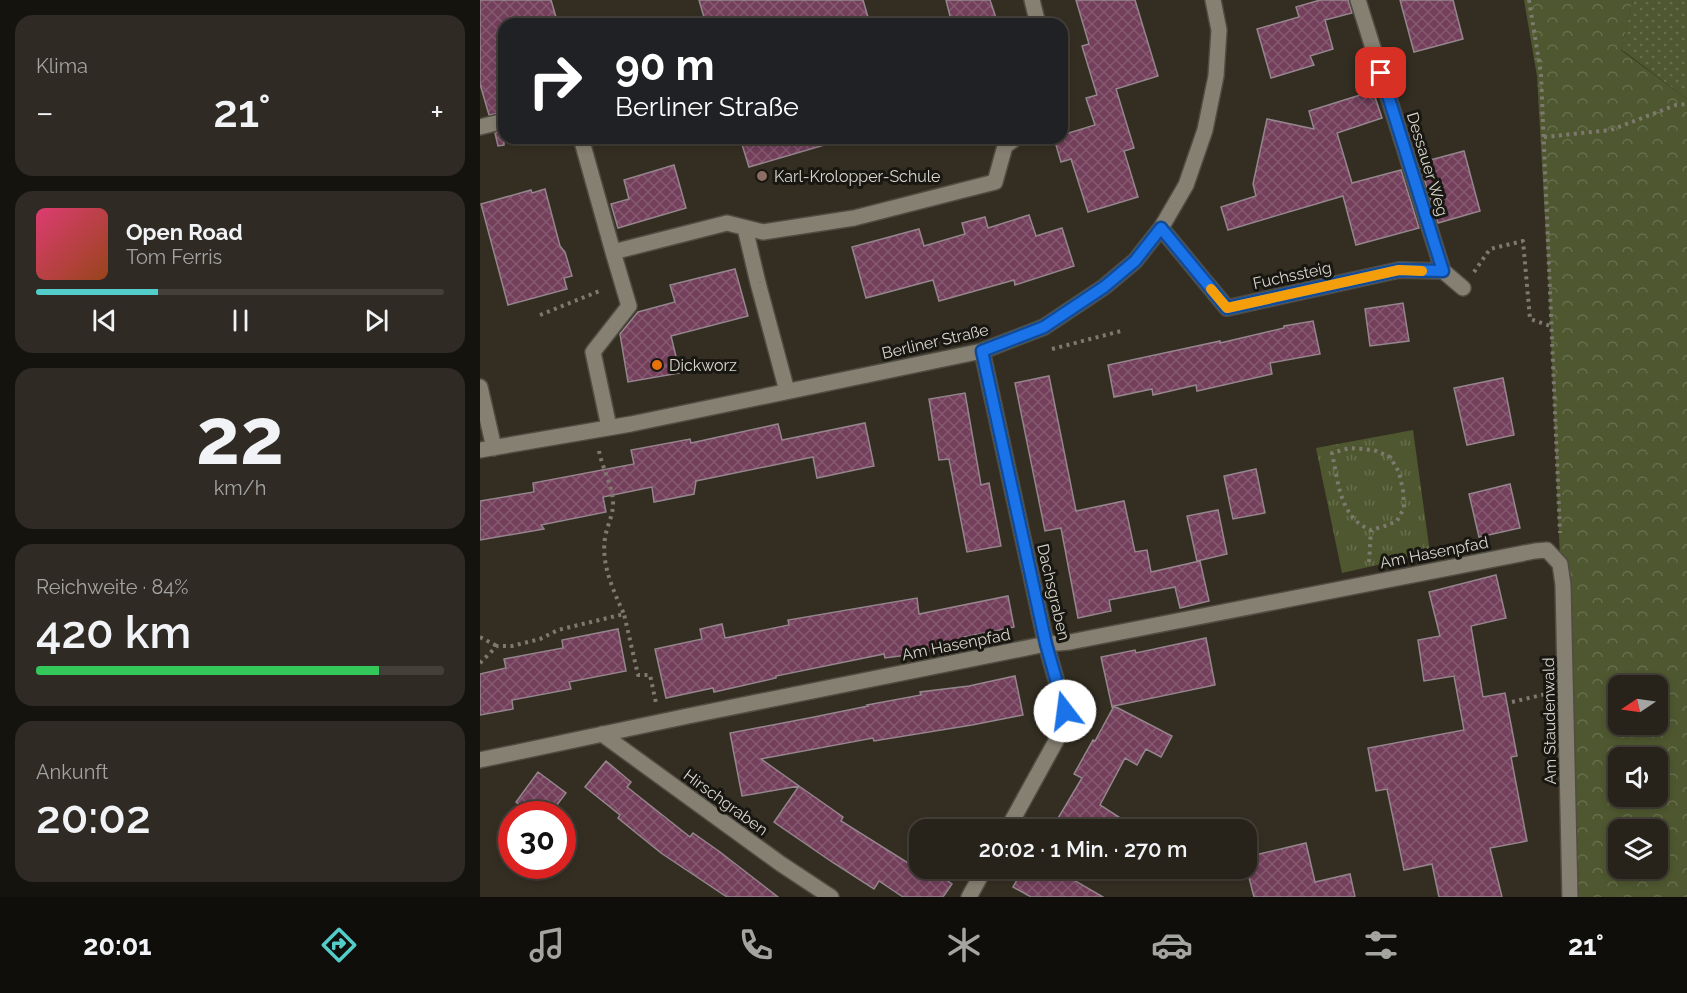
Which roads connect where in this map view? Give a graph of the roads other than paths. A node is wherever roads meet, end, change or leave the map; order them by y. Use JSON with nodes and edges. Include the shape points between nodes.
{"nodes":[{"id":1,"x":1032,"y":0,"type":"edge"},
{"id":2,"x":1213,"y":0,"type":"edge"},
{"id":3,"x":1358,"y":0,"type":"edge"},
{"id":4,"x":1036,"y":18,"type":"edge"},
{"id":5,"x":498,"y":122,"type":"edge"},
{"id":6,"x":480,"y":127,"type":"edge"},
{"id":7,"x":583,"y":144,"type":"edge"},
{"id":8,"x":1008,"y":144,"type":"edge"},
{"id":9,"x":745,"y":228,"type":"junction"},
{"id":10,"x":1161,"y":228,"type":"junction"},
{"id":11,"x":613,"y":252,"type":"junction"},
{"id":12,"x":1443,"y":271,"type":"junction"},
{"id":13,"x":1463,"y":288,"type":"road end"},
{"id":14,"x":982,"y":351,"type":"junction"},
{"id":15,"x":480,"y":387,"type":"edge"},
{"id":16,"x":787,"y":391,"type":"junction"},
{"id":17,"x":602,"y":429,"type":"junction"},
{"id":18,"x":487,"y":449,"type":"edge"},
{"id":19,"x":1547,"y":550,"type":"joint"},
{"id":20,"x":1046,"y":644,"type":"junction"},
{"id":21,"x":602,"y":734,"type":"junction"},
{"id":22,"x":480,"y":760,"type":"edge"},
{"id":23,"x":1012,"y":819,"type":"edge"},
{"id":24,"x":979,"y":879,"type":"edge"},
{"id":25,"x":831,"y":897,"type":"edge"},
{"id":26,"x":969,"y":897,"type":"edge"},
{"id":27,"x":1570,"y":897,"type":"edge"}],
"edges":[{"from":1,"to":4,"type":"street"},
{"from":2,"to":10,"type":"street","name":"Berliner Straße","via":[[1219,30],[1216,76],[1204,130],[1186,185]]},
{"from":3,"to":12,"type":"street","name":"Dessauer Weg"},
{"from":5,"to":6,"type":"street"},
{"from":7,"to":11,"type":"street"},
{"from":8,"to":9,"type":"street","via":[[995,182],[854,218],[763,232]]},
{"from":9,"to":11,"type":"street","via":[[727,223]]},
{"from":9,"to":16,"type":"street"},
{"from":10,"to":12,"type":"street","name":"Fuchssteig","via":[[1227,308],[1399,270]]},
{"from":10,"to":14,"type":"street","name":"Berliner Straße","via":[[1135,261],[1104,287],[1044,327]]},
{"from":11,"to":17,"type":"street","via":[[629,306],[593,352]]},
{"from":12,"to":13,"type":"street"},
{"from":14,"to":16,"type":"street","name":"Berliner Straße"},
{"from":14,"to":20,"type":"street","name":"Dachsgraben"},
{"from":15,"to":18,"type":"street"},
{"from":16,"to":17,"type":"street","name":"Berliner Straße"},
{"from":17,"to":18,"type":"street","name":"Berliner Straße"},
{"from":19,"to":20,"type":"street","name":"Am Hasenpfad"},
{"from":19,"to":27,"type":"street","name":"Am Staudenwald","via":[[1560,564],[1563,574]]},
{"from":20,"to":21,"type":"street","name":"Am Hasenpfad"},
{"from":20,"to":23,"type":"street","name":"Dachsgraben","via":[[1065,711],[1061,729]]},
{"from":21,"to":22,"type":"street","name":"Am Hasenpfad"},
{"from":21,"to":25,"type":"street","name":"Hirschgraben"},
{"from":24,"to":26,"type":"street"}]}
